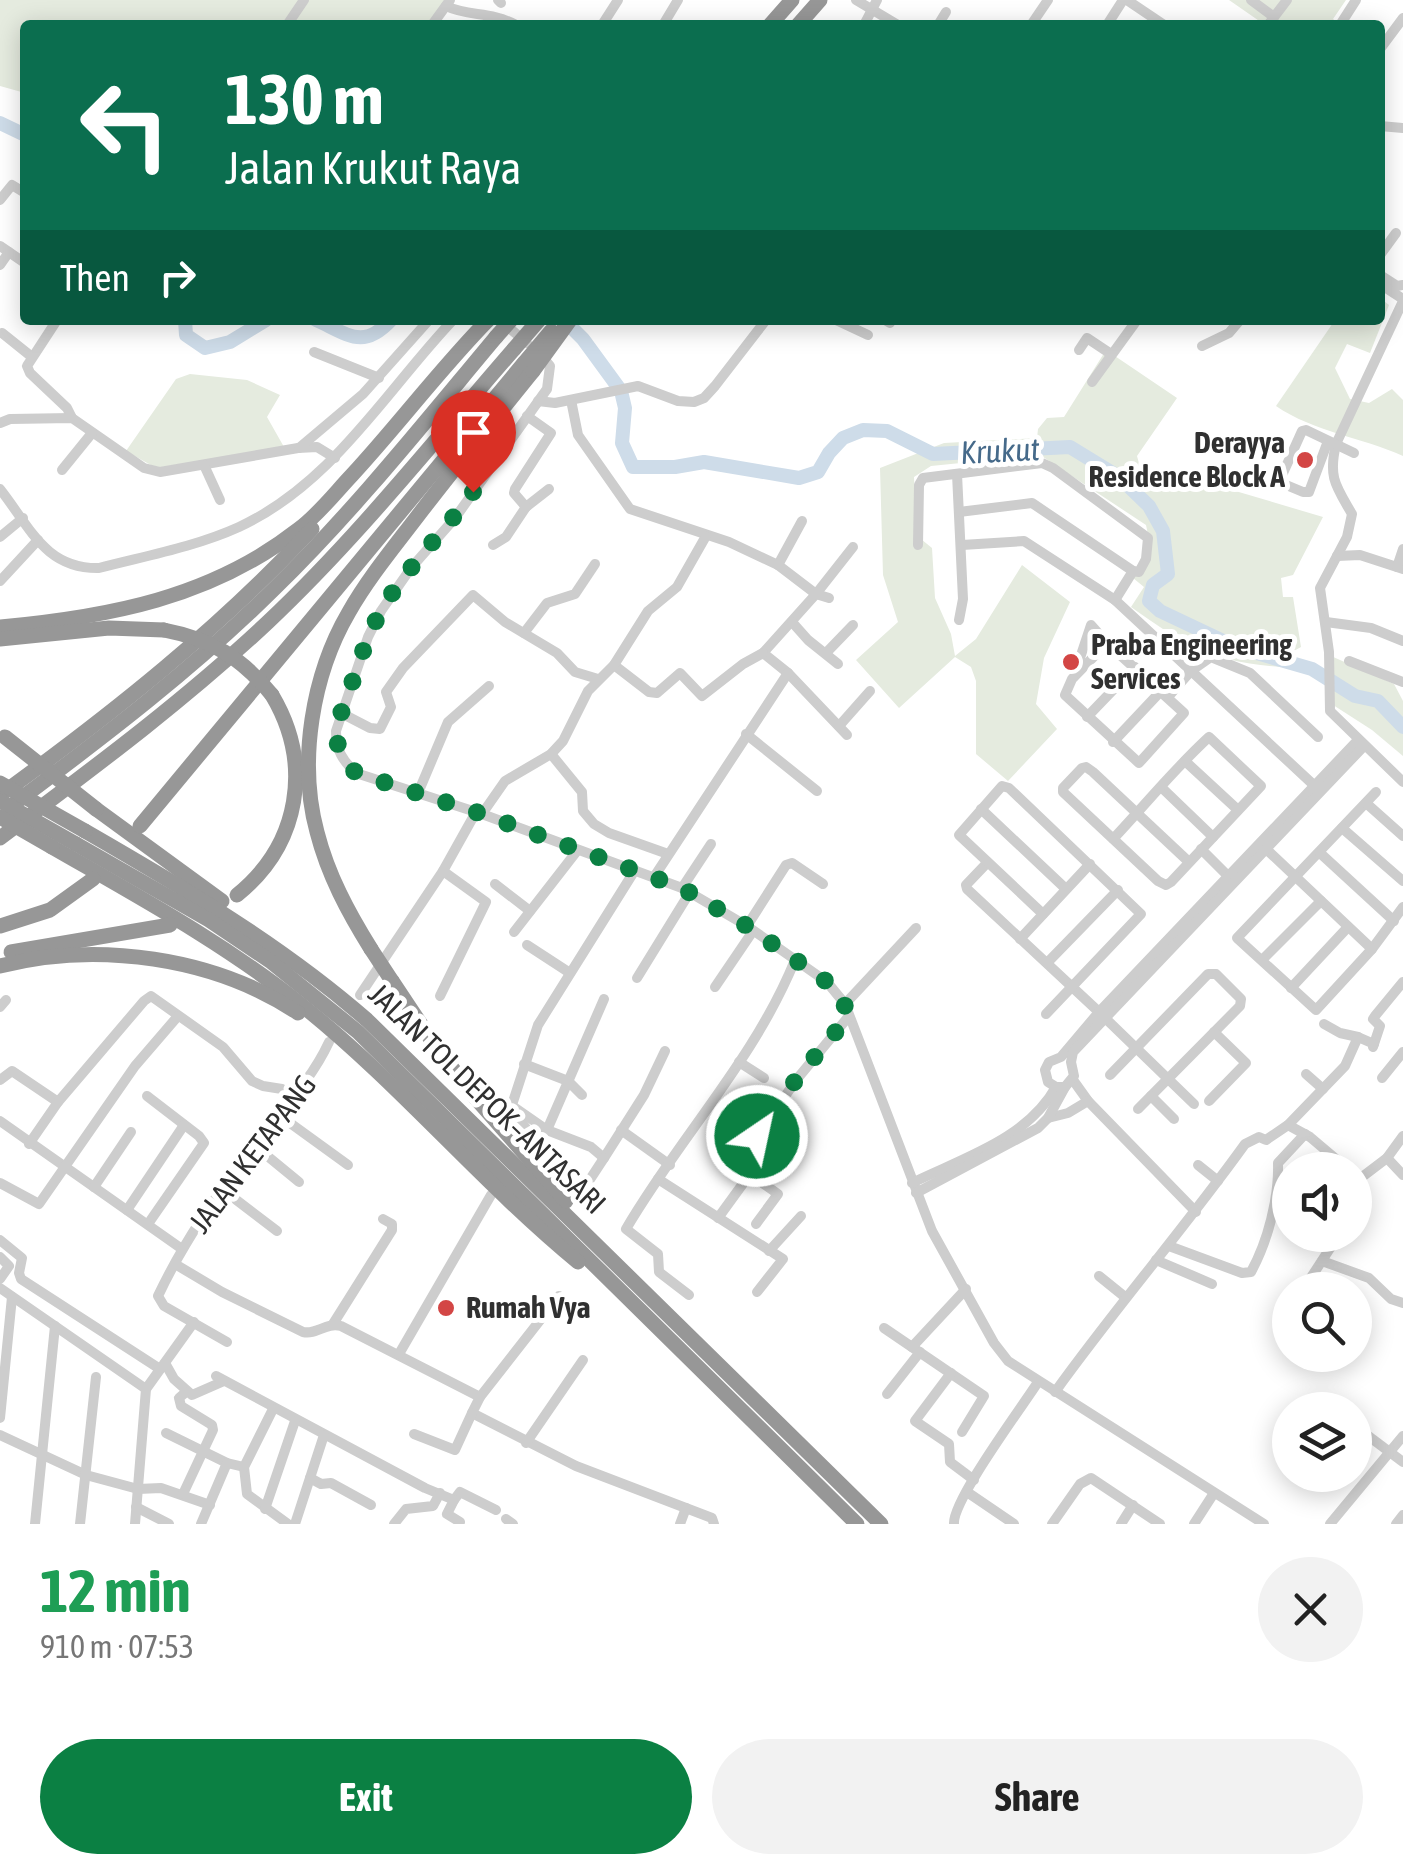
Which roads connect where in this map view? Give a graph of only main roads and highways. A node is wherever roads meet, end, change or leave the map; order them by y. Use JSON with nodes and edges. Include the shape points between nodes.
{"nodes":[{"id":1,"x":792,"y":0,"type":"edge"},
{"id":2,"x":820,"y":0,"type":"edge"},
{"id":3,"x":774,"y":20,"type":"edge"},
{"id":4,"x":803,"y":20,"type":"edge"},
{"id":5,"x":507,"y":325,"type":"edge"},
{"id":6,"x":537,"y":325,"type":"edge"},
{"id":7,"x":556,"y":325,"type":"edge"},
{"id":8,"x":564,"y":325,"type":"edge"},
{"id":9,"x":482,"y":326,"type":"edge"},
{"id":10,"x":524,"y":361,"type":"junction"},
{"id":11,"x":380,"y":445,"type":"junction"},
{"id":12,"x":0,"y":627,"type":"edge"},
{"id":13,"x":0,"y":639,"type":"edge"},
{"id":14,"x":3,"y":735,"type":"edge"},
{"id":15,"x":0,"y":783,"type":"edge"},
{"id":16,"x":0,"y":798,"type":"edge"},
{"id":17,"x":0,"y":816,"type":"edge"},
{"id":18,"x":140,"y":826,"type":"dead end"},
{"id":19,"x":0,"y":838,"type":"edge"},
{"id":20,"x":81,"y":838,"type":"junction"},
{"id":21,"x":93,"y":879,"type":"dead end"},
{"id":22,"x":237,"y":894,"type":"dead end"},
{"id":23,"x":170,"y":925,"type":"dead end"},
{"id":24,"x":0,"y":926,"type":"edge"},
{"id":25,"x":276,"y":946,"type":"junction"},
{"id":26,"x":0,"y":955,"type":"edge"},
{"id":27,"x":0,"y":966,"type":"edge"},
{"id":28,"x":355,"y":1052,"type":"junction"},
{"id":29,"x":648,"y":1294,"type":"junction"},
{"id":30,"x":642,"y":1315,"type":"junction"},
{"id":31,"x":857,"y":1524,"type":"edge"},
{"id":32,"x":881,"y":1524,"type":"edge"}],
"edges":[{"from":1,"to":3,"type":"highway"},
{"from":2,"to":4,"type":"highway"},
{"from":5,"to":17,"type":"highway","bridge":true,"via":[[274,589],[143,706]]},
{"from":6,"to":10,"type":"highway","bridge":true},
{"from":7,"to":10,"type":"highway","bridge":true},
{"from":8,"to":10,"type":"highway","bridge":true},
{"from":9,"to":11,"type":"highway"},
{"from":10,"to":18,"type":"highway"},
{"from":10,"to":19,"type":"highway","via":[[270,620],[137,736]]},
{"from":10,"to":29,"type":"highway","bridge":true,"via":[[336,636],[314,709],[310,789],[334,881],[436,1047]]},
{"from":11,"to":12,"type":"highway","via":[[301,528],[220,578],[125,611]]},
{"from":11,"to":16,"type":"highway","via":[[345,493],[230,612]]},
{"from":13,"to":22,"type":"highway","bridge":true,"via":[[109,628],[164,630],[214,644],[255,674],[283,714],[294,747],[295,798],[275,853]]},
{"from":14,"to":25,"type":"highway","bridge":true},
{"from":15,"to":20,"type":"highway","name":"JALAN TOL DEPOK–ANTASARI","bridge":true},
{"from":16,"to":20,"type":"highway","name":"JALAN TOL DEPOK–ANTASARI","bridge":true},
{"from":17,"to":28,"type":"highway","bridge":true,"via":[[234,955]]},
{"from":20,"to":25,"type":"highway","name":"JALAN TOL DEPOK–ANTASARI","via":[[192,892]]},
{"from":20,"to":30,"type":"highway","name":"JALAN TOL DEPOK–ANTASARI","via":[[320,1000]]},
{"from":21,"to":24,"type":"highway","via":[[50,910]]},
{"from":23,"to":26,"type":"highway"},
{"from":25,"to":29,"type":"highway","name":"JALAN TOL DEPOK–ANTASARI","via":[[395,1045]]},
{"from":27,"to":28,"type":"highway","via":[[110,954],[204,970],[292,1009]]},
{"from":28,"to":30,"type":"highway","via":[[529,1221]]},
{"from":29,"to":32,"type":"highway","name":"JALAN TOL DEPOK–ANTASARI"},
{"from":30,"to":31,"type":"highway","name":"JALAN TOL DEPOK–ANTASARI"}]}
